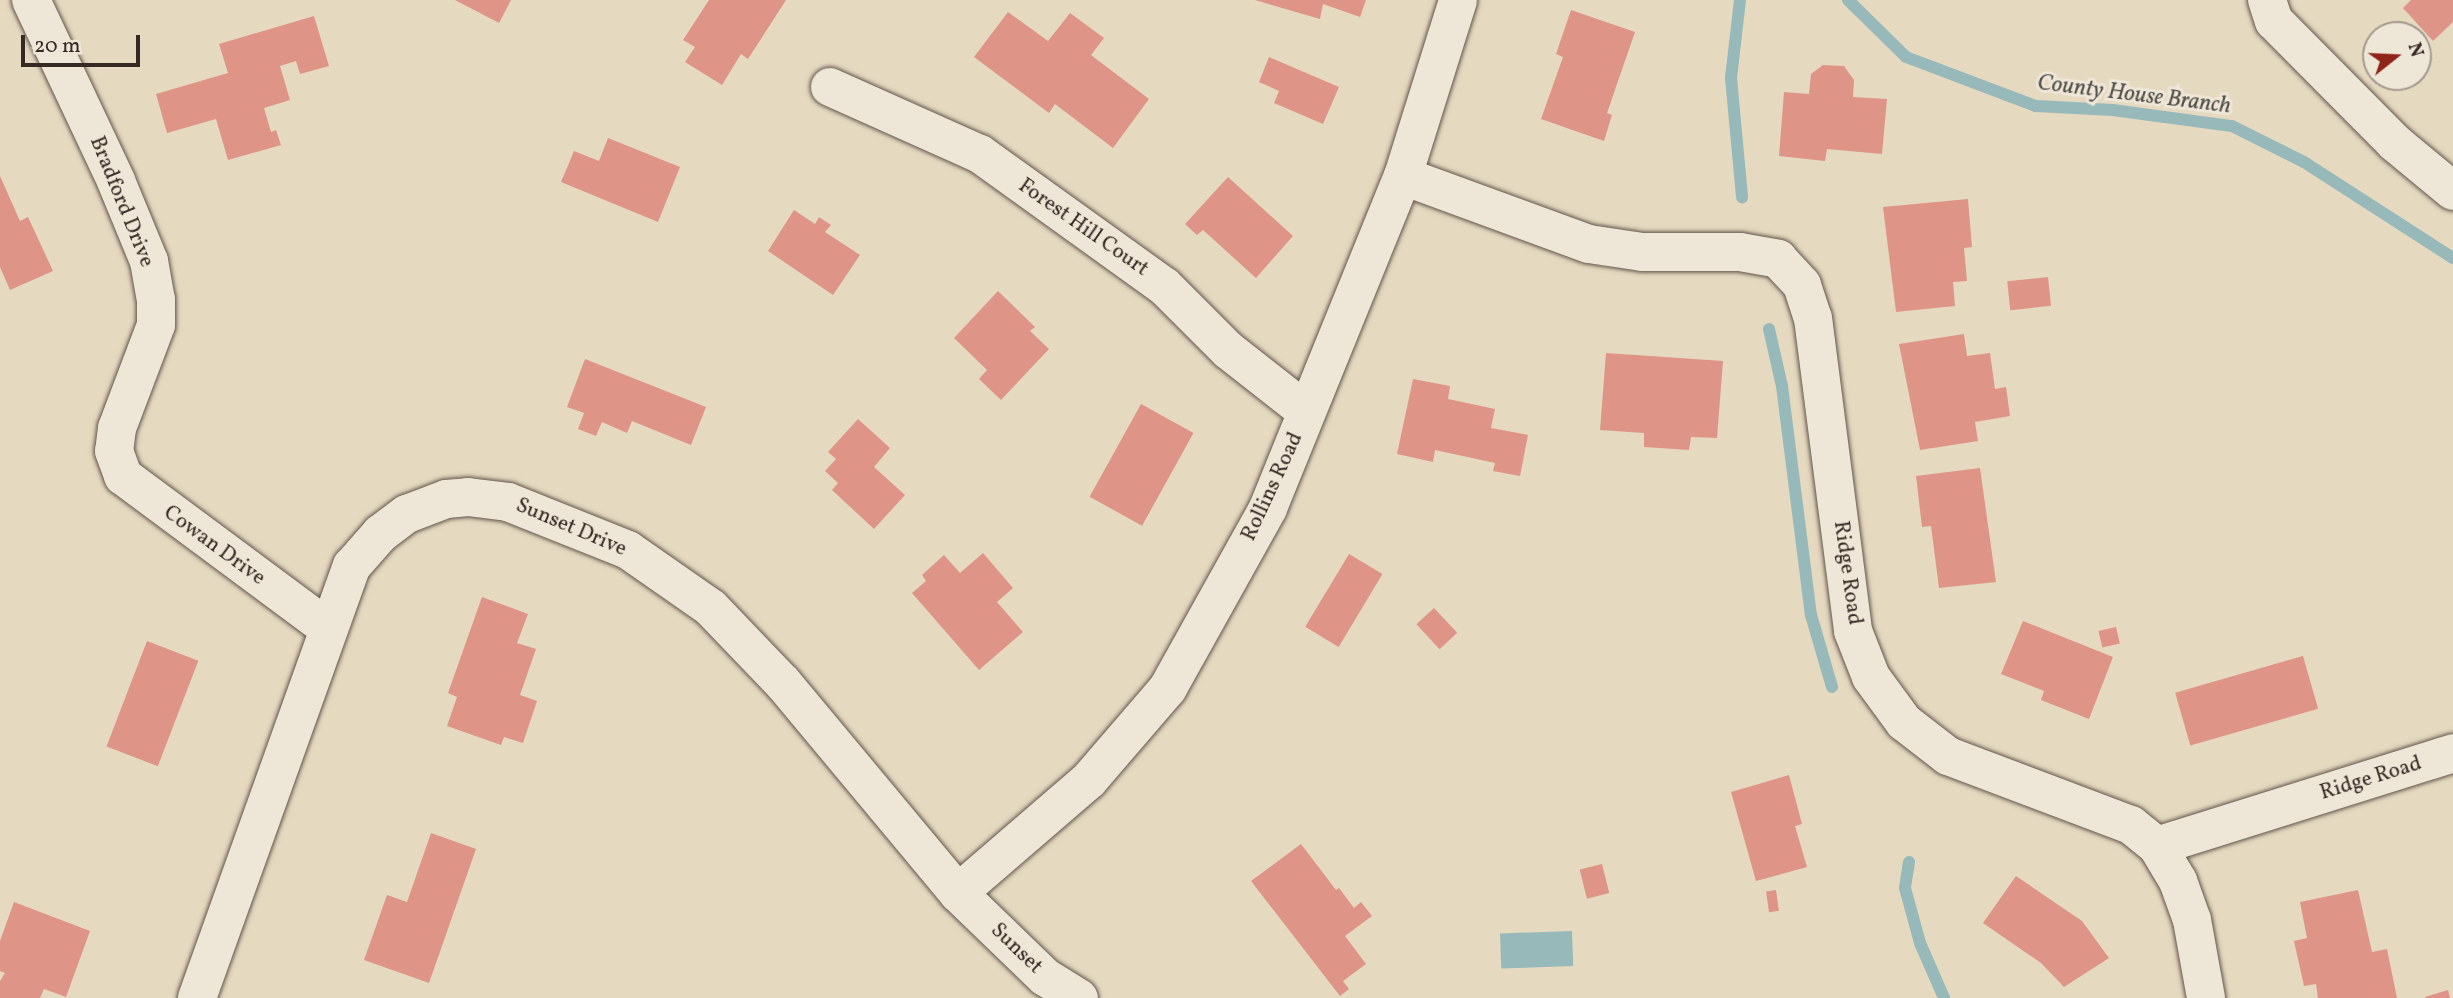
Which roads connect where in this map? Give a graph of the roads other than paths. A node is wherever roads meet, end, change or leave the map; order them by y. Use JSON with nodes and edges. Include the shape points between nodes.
{"nodes":[{"id":1,"x":31,"y":0,"type":"edge"},
{"id":2,"x":1458,"y":0,"type":"edge"},
{"id":3,"x":2267,"y":0,"type":"edge"},
{"id":4,"x":830,"y":87,"type":"dead end"},
{"id":5,"x":1403,"y":176,"type":"junction"},
{"id":6,"x":2453,"y":191,"type":"edge"},
{"id":7,"x":1307,"y":412,"type":"junction"},
{"id":8,"x":114,"y":451,"type":"joint"},
{"id":9,"x":328,"y":628,"type":"junction"},
{"id":10,"x":2453,"y":753,"type":"edge"},
{"id":11,"x":2157,"y":846,"type":"junction"},
{"id":12,"x":958,"y":893,"type":"junction"},
{"id":13,"x":197,"y":998,"type":"edge"},
{"id":14,"x":1079,"y":998,"type":"edge"},
{"id":15,"x":2206,"y":998,"type":"edge"}],
"edges":[{"from":1,"to":8,"type":"street","name":"Bradford Drive","via":[[116,181],[149,261],[156,299],[156,325],[124,404]]},
{"from":2,"to":5,"type":"street","name":"Rollins Road"},
{"from":3,"to":6,"type":"street","via":[[2274,21],[2395,143]]},
{"from":4,"to":7,"type":"street","name":"Forest Hill Court","via":[[980,154],[1164,286],[1228,350]]},
{"from":5,"to":7,"type":"street","name":"Rollins Road"},
{"from":5,"to":11,"type":"street","name":"Ridge Road","via":[[1589,244],[1642,252],[1740,252],[1779,259],[1802,285],[1814,318],[1853,631],[1871,677],[1904,722],[1948,756],[2131,825]]},
{"from":7,"to":12,"type":"street","name":"Rollins Road","via":[[1268,508],[1168,688],[1089,780]]},
{"from":8,"to":9,"type":"street","name":"Cowan Drive","via":[[123,476],[148,498]]},
{"from":9,"to":12,"type":"street","name":"Sunset Drive","via":[[352,566],[380,534],[407,514],[446,499],[508,502],[628,550],[711,608],[783,682]]},
{"from":9,"to":13,"type":"street","name":"Sunset Drive"},
{"from":10,"to":11,"type":"street","name":"Ridge Road"},
{"from":11,"to":15,"type":"street","via":[[2178,881],[2192,920]]},
{"from":12,"to":14,"type":"street","name":"Sunset","via":[[1045,977]]}]}
